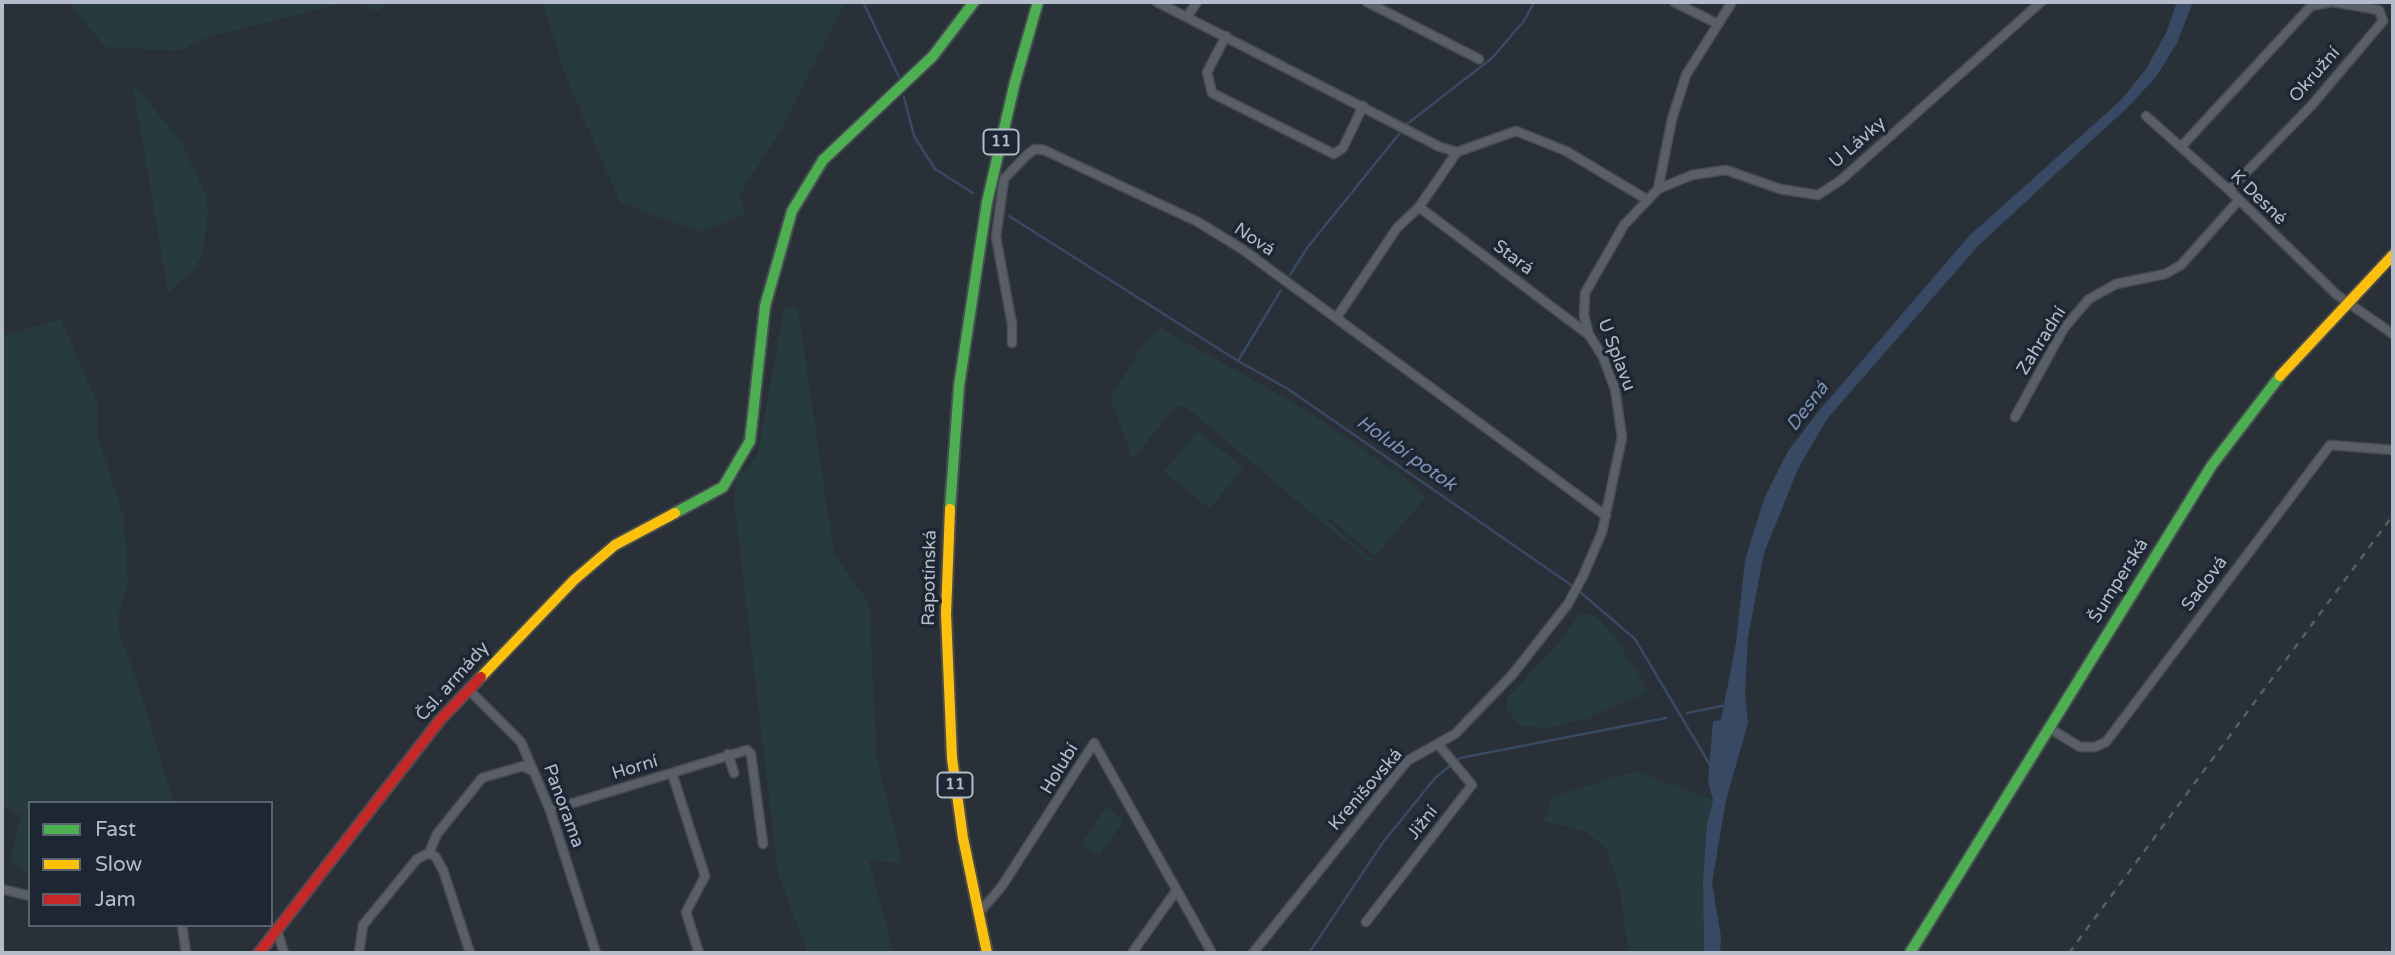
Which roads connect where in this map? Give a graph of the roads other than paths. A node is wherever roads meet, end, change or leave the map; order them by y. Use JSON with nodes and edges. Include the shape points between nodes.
{"nodes":[{"id":1,"x":974,"y":2,"type":"edge"},
{"id":2,"x":1038,"y":2,"type":"edge"},
{"id":3,"x":1157,"y":2,"type":"edge"},
{"id":4,"x":1197,"y":2,"type":"edge"},
{"id":5,"x":1367,"y":2,"type":"edge"},
{"id":6,"x":1674,"y":2,"type":"edge"},
{"id":7,"x":1732,"y":2,"type":"edge"},
{"id":8,"x":2041,"y":2,"type":"edge"},
{"id":9,"x":2332,"y":2,"type":"edge"},
{"id":10,"x":1187,"y":17,"type":"junction"},
{"id":11,"x":1718,"y":24,"type":"junction"},
{"id":12,"x":1226,"y":36,"type":"junction"},
{"id":13,"x":1479,"y":59,"type":"dead end"},
{"id":14,"x":1363,"y":106,"type":"junction"},
{"id":15,"x":2146,"y":116,"type":"dead end"},
{"id":16,"x":2181,"y":147,"type":"junction"},
{"id":17,"x":1457,"y":152,"type":"junction"},
{"id":18,"x":1658,"y":189,"type":"junction"},
{"id":19,"x":2229,"y":190,"type":"junction"},
{"id":20,"x":1646,"y":199,"type":"junction"},
{"id":21,"x":2238,"y":201,"type":"junction"},
{"id":22,"x":1419,"y":207,"type":"junction"},
{"id":23,"x":2393,"y":255,"type":"edge"},
{"id":24,"x":2347,"y":303,"type":"junction"},
{"id":25,"x":1336,"y":317,"type":"junction"},
{"id":26,"x":2393,"y":334,"type":"edge"},
{"id":27,"x":1589,"y":335,"type":"junction"},
{"id":28,"x":1012,"y":343,"type":"dead end"},
{"id":29,"x":2015,"y":417,"type":"dead end"},
{"id":30,"x":2393,"y":450,"type":"edge"},
{"id":31,"x":1606,"y":516,"type":"junction"},
{"id":32,"x":1571,"y":599,"type":"joint"},
{"id":33,"x":468,"y":690,"type":"junction"},
{"id":34,"x":2049,"y":728,"type":"junction"},
{"id":35,"x":1438,"y":744,"type":"junction"},
{"id":36,"x":728,"y":754,"type":"junction"},
{"id":37,"x":534,"y":772,"type":"junction"},
{"id":38,"x":672,"y":773,"type":"junction"},
{"id":39,"x":734,"y":773,"type":"dead end"},
{"id":40,"x":550,"y":810,"type":"junction"},
{"id":41,"x":763,"y":844,"type":"dead end"},
{"id":42,"x":429,"y":853,"type":"junction"},
{"id":43,"x":2,"y":889,"type":"edge"},
{"id":44,"x":1176,"y":891,"type":"junction"},
{"id":45,"x":28,"y":896,"type":"edge"},
{"id":46,"x":978,"y":914,"type":"junction"},
{"id":47,"x":1366,"y":922,"type":"dead end"},
{"id":48,"x":182,"y":927,"type":"edge"},
{"id":49,"x":276,"y":930,"type":"junction"},
{"id":50,"x":186,"y":953,"type":"edge"},
{"id":51,"x":259,"y":953,"type":"edge"},
{"id":52,"x":284,"y":953,"type":"edge"},
{"id":53,"x":359,"y":953,"type":"edge"},
{"id":54,"x":470,"y":953,"type":"edge"},
{"id":55,"x":596,"y":953,"type":"edge"},
{"id":56,"x":699,"y":953,"type":"edge"},
{"id":57,"x":987,"y":953,"type":"edge"},
{"id":58,"x":1132,"y":953,"type":"edge"},
{"id":59,"x":1212,"y":953,"type":"edge"},
{"id":60,"x":1253,"y":953,"type":"edge"},
{"id":61,"x":1910,"y":953,"type":"edge"}],
"edges":[{"from":1,"to":33,"type":"street","name":"Čsl. armády","via":[[933,56],[823,160],[792,211],[765,306],[750,441],[723,487],[615,545],[574,580]]},
{"from":2,"to":46,"type":"street","name":"Rapotínská","number":"11","via":[[987,202],[959,386],[946,614],[952,758]]},
{"from":3,"to":10,"type":"street"},
{"from":4,"to":10,"type":"street"},
{"from":5,"to":13,"type":"street"},
{"from":6,"to":11,"type":"street"},
{"from":7,"to":11,"type":"street"},
{"from":8,"to":18,"type":"street","name":"U Lávky","via":[[1841,180],[1818,195],[1780,189],[1726,170],[1692,175]]},
{"from":9,"to":16,"type":"street","name":"Okružní","via":[[2311,6]]},
{"from":9,"to":19,"type":"street","name":"Okružní","via":[[2379,10],[2383,20],[2312,105]]},
{"from":10,"to":12,"type":"street"},
{"from":11,"to":18,"type":"street","via":[[1686,75]]},
{"from":12,"to":14,"type":"street"},
{"from":12,"to":14,"type":"street","via":[[1207,72],[1212,93],[1334,155],[1343,148]]},
{"from":14,"to":17,"type":"street"},
{"from":15,"to":16,"type":"street","name":"K Desné"},
{"from":16,"to":19,"type":"street","name":"K Desné"},
{"from":17,"to":20,"type":"street","via":[[1516,131],[1566,151]]},
{"from":17,"to":22,"type":"street"},
{"from":18,"to":20,"type":"street","name":"U Splavu"},
{"from":19,"to":21,"type":"street","name":"K Desné"},
{"from":20,"to":27,"type":"street","name":"U Splavu","via":[[1624,225],[1585,293]]},
{"from":21,"to":24,"type":"street","name":"K Desné"},
{"from":21,"to":29,"type":"street","name":"Zahradní","via":[[2181,265],[2165,274],[2116,284],[2089,299],[2064,328]]},
{"from":22,"to":25,"type":"street","via":[[1397,228]]},
{"from":22,"to":27,"type":"street","name":"Stará"},
{"from":23,"to":24,"type":"street","name":"Šumperská"},
{"from":24,"to":26,"type":"street"},
{"from":24,"to":34,"type":"street","name":"Šumperská","via":[[2273,384],[2230,440]]},
{"from":25,"to":28,"type":"street","name":"Nová","via":[[1198,222],[1051,152],[1035,149],[1004,179],[995,230]]},
{"from":25,"to":31,"type":"street","name":"Nová"},
{"from":27,"to":31,"type":"street","name":"U Splavu","via":[[1615,389],[1622,437]]},
{"from":30,"to":34,"type":"street","name":"Sadová","via":[[2330,445],[2106,742],[2080,747]]},
{"from":31,"to":32,"type":"street","name":"U Splavu"},
{"from":32,"to":35,"type":"street","name":"Krenišovská","via":[[1512,675],[1455,734]]},
{"from":33,"to":37,"type":"street","name":"Panorama","via":[[521,742]]},
{"from":33,"to":49,"type":"street","name":"Čsl. armády"},
{"from":34,"to":61,"type":"street","name":"Šumperská"},
{"from":35,"to":47,"type":"street","name":"Jižní","via":[[1472,786]]},
{"from":35,"to":60,"type":"street","name":"Krenišovská","via":[[1407,761]]},
{"from":36,"to":38,"type":"street","name":"Horní"},
{"from":36,"to":39,"type":"street"},
{"from":36,"to":41,"type":"street","via":[[747,750],[751,754]]},
{"from":37,"to":40,"type":"street","name":"Panorama"},
{"from":37,"to":42,"type":"street","via":[[523,766],[482,778],[437,834]]},
{"from":38,"to":40,"type":"street","name":"Horní"},
{"from":38,"to":56,"type":"street","via":[[705,876],[686,912]]},
{"from":40,"to":55,"type":"street","name":"Panorama"},
{"from":42,"to":53,"type":"street","via":[[417,859],[363,925]]},
{"from":42,"to":54,"type":"street","via":[[443,870]]},
{"from":43,"to":45,"type":"street"},
{"from":44,"to":46,"type":"street","name":"Holubí","via":[[1094,743],[1002,886]]},
{"from":44,"to":58,"type":"street"},
{"from":44,"to":59,"type":"street"},
{"from":46,"to":57,"type":"street","name":"Rapotínská","number":"11"},
{"from":48,"to":50,"type":"street"},
{"from":49,"to":51,"type":"street","name":"Čsl. armády"},
{"from":49,"to":52,"type":"street"}]}
